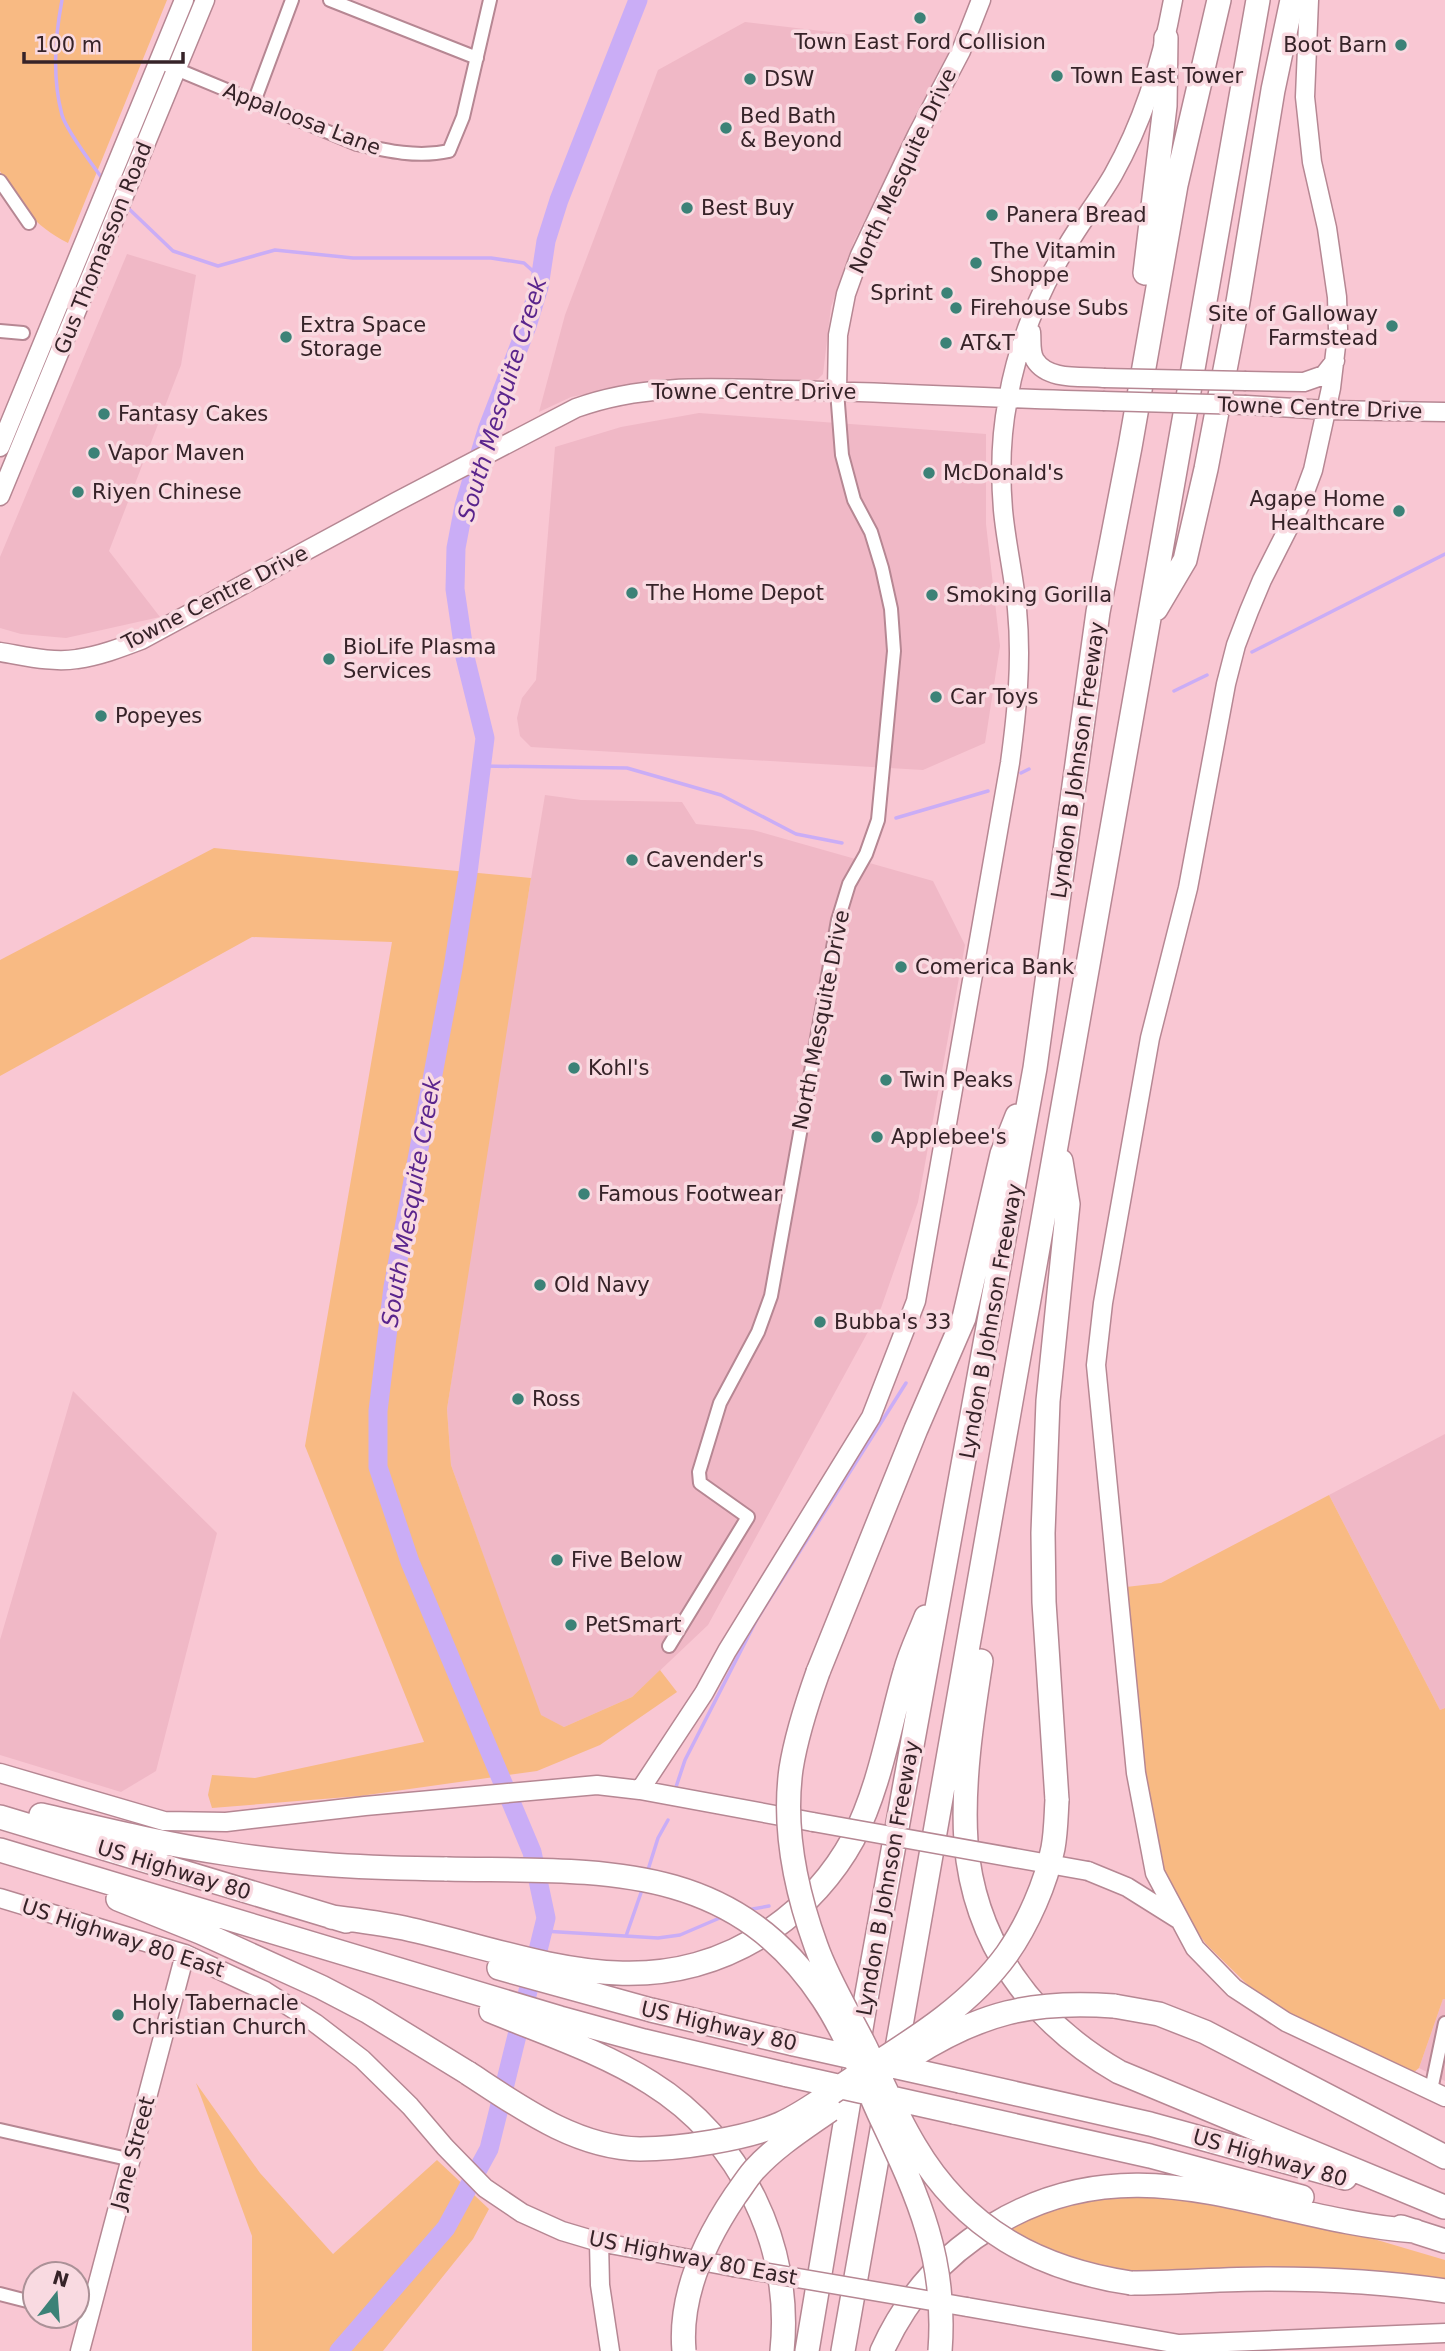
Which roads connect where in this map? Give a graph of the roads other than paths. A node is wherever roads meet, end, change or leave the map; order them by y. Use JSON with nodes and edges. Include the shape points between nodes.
{"nodes":[{"id":1,"x":184,"y":0,"type":"edge"},
{"id":2,"x":205,"y":0,"type":"edge"},
{"id":3,"x":292,"y":0,"type":"edge"},
{"id":4,"x":330,"y":0,"type":"edge"},
{"id":5,"x":490,"y":0,"type":"edge"},
{"id":6,"x":981,"y":0,"type":"edge"},
{"id":7,"x":1173,"y":0,"type":"edge"},
{"id":8,"x":1219,"y":0,"type":"edge"},
{"id":9,"x":1258,"y":0,"type":"edge"},
{"id":10,"x":1292,"y":0,"type":"edge"},
{"id":11,"x":1309,"y":0,"type":"edge"},
{"id":12,"x":1166,"y":38,"type":"junction"},
{"id":13,"x":477,"y":58,"type":"junction"},
{"id":14,"x":167,"y":66,"type":"junction"},
{"id":15,"x":254,"y":102,"type":"junction"},
{"id":16,"x":0,"y":181,"type":"edge"},
{"id":17,"x":29,"y":223,"type":"dead end"},
{"id":18,"x":1031,"y":322,"type":"junction"},
{"id":19,"x":0,"y":331,"type":"edge"},
{"id":20,"x":23,"y":333,"type":"dead end"},
{"id":21,"x":1335,"y":361,"type":"junction"},
{"id":22,"x":837,"y":391,"type":"junction"},
{"id":23,"x":1008,"y":399,"type":"junction"},
{"id":24,"x":1327,"y":411,"type":"junction"},
{"id":25,"x":1445,"y":412,"type":"edge"},
{"id":26,"x":14,"y":413,"type":"junction"},
{"id":27,"x":32,"y":421,"type":"junction"},
{"id":28,"x":0,"y":447,"type":"edge"},
{"id":29,"x":0,"y":496,"type":"edge"},
{"id":30,"x":1098,"y":612,"type":"junction"},
{"id":31,"x":1148,"y":624,"type":"junction"},
{"id":32,"x":0,"y":652,"type":"edge"},
{"id":33,"x":1035,"y":1068,"type":"junction"},
{"id":34,"x":1057,"y":1141,"type":"junction"},
{"id":35,"x":1002,"y":1456,"type":"junction"},
{"id":36,"x":947,"y":1562,"type":"junction"},
{"id":37,"x":669,"y":1646,"type":"dead end"},
{"id":38,"x":0,"y":1773,"type":"edge"},
{"id":39,"x":640,"y":1790,"type":"junction"},
{"id":40,"x":0,"y":1804,"type":"edge"},
{"id":41,"x":0,"y":1817,"type":"edge"},
{"id":42,"x":0,"y":1850,"type":"edge"},
{"id":43,"x":62,"y":1869,"type":"junction"},
{"id":44,"x":0,"y":1898,"type":"edge"},
{"id":45,"x":1178,"y":1919,"type":"junction"},
{"id":46,"x":185,"y":1954,"type":"junction"},
{"id":47,"x":566,"y":1977,"type":"junction"},
{"id":48,"x":1445,"y":2022,"type":"edge"},
{"id":49,"x":560,"y":2029,"type":"junction"},
{"id":50,"x":1438,"y":2094,"type":"edge"},
{"id":51,"x":0,"y":2130,"type":"edge"},
{"id":52,"x":1445,"y":2157,"type":"edge"},
{"id":53,"x":132,"y":2160,"type":"junction"},
{"id":54,"x":1445,"y":2208,"type":"edge"},
{"id":55,"x":1415,"y":2231,"type":"junction"},
{"id":56,"x":1445,"y":2241,"type":"edge"},
{"id":57,"x":599,"y":2242,"type":"junction"},
{"id":58,"x":1378,"y":2285,"type":"junction"},
{"id":59,"x":91,"y":2289,"type":"edge"},
{"id":60,"x":1445,"y":2291,"type":"edge"},
{"id":61,"x":0,"y":2294,"type":"edge"},
{"id":62,"x":21,"y":2299,"type":"edge"},
{"id":63,"x":1445,"y":2299,"type":"edge"},
{"id":64,"x":82,"y":2330,"type":"edge"},
{"id":65,"x":1445,"y":2333,"type":"edge"},
{"id":66,"x":1179,"y":2344,"type":"junction"},
{"id":67,"x":80,"y":2351,"type":"edge"},
{"id":68,"x":610,"y":2351,"type":"edge"},
{"id":69,"x":684,"y":2351,"type":"edge"},
{"id":70,"x":782,"y":2351,"type":"edge"},
{"id":71,"x":807,"y":2351,"type":"edge"},
{"id":72,"x":843,"y":2351,"type":"edge"},
{"id":73,"x":882,"y":2351,"type":"edge"},
{"id":74,"x":940,"y":2351,"type":"edge"},
{"id":75,"x":1147,"y":2351,"type":"edge"}],
"edges":[{"from":1,"to":14,"type":"main road","name":"Gus Thomasson Road"},
{"from":2,"to":14,"type":"main road","name":"Gus Thomasson Road"},
{"from":3,"to":15,"type":"street"},
{"from":4,"to":13,"type":"street"},
{"from":5,"to":13,"type":"street"},
{"from":6,"to":22,"type":"main road","name":"North Mesquite Drive","via":[[846,294],[838,335]]},
{"from":7,"to":12,"type":"main road"},
{"from":8,"to":30,"type":"highway","name":"Lyndon B Johnson Freeway","via":[[1176,186]]},
{"from":9,"to":31,"type":"highway","name":"Lyndon B Johnson Freeway"},
{"from":10,"to":31,"type":"highway","via":[[1227,361],[1185,560]]},
{"from":11,"to":21,"type":"main road","via":[[1305,97],[1312,162],[1334,265]]},
{"from":12,"to":18,"type":"main road","via":[[1138,124],[1113,175],[1052,272]]},
{"from":12,"to":30,"type":"highway","via":[[1166,106],[1155,199]]},
{"from":13,"to":15,"type":"street","name":"Appaloosa Lane","via":[[463,117],[449,150],[433,154],[389,152],[356,144]]},
{"from":14,"to":15,"type":"street","name":"Appaloosa Lane"},
{"from":14,"to":26,"type":"main road","name":"Gus Thomasson Road","via":[[124,143]]},
{"from":14,"to":27,"type":"main road","name":"Gus Thomasson Road","via":[[137,164]]},
{"from":16,"to":17,"type":"street"},
{"from":18,"to":21,"type":"main road","bridge":true,"via":[[1035,361],[1057,375],[1304,382],[1324,375]]},
{"from":18,"to":23,"type":"main road"},
{"from":19,"to":20,"type":"street"},
{"from":21,"to":24,"type":"main road"},
{"from":22,"to":23,"type":"main road","name":"Towne Centre Drive"},
{"from":22,"to":32,"type":"main road","name":"Towne Centre Drive","via":[[673,389],[594,402],[396,502],[141,640],[75,660]]},
{"from":22,"to":37,"type":"street","name":"North Mesquite Drive","via":[[842,455],[854,500],[875,544],[891,609],[894,651],[878,820],[838,920],[771,1296],[758,1332],[720,1403],[699,1472],[700,1483],[748,1517]]},
{"from":23,"to":24,"type":"main road","name":"Towne Centre Drive","bridge":true},
{"from":23,"to":39,"type":"main road","via":[[1003,508],[1017,609],[1018,707],[916,1301],[871,1417]]},
{"from":24,"to":25,"type":"main road","name":"Towne Centre Drive"},
{"from":24,"to":45,"type":"main road","via":[[1313,470],[1249,611],[1226,684],[1188,888],[1150,1038],[1096,1365],[1136,1773],[1155,1873]]},
{"from":26,"to":27,"type":"main road"},
{"from":26,"to":28,"type":"main road","name":"Gus Thomasson Road"},
{"from":27,"to":29,"type":"main road","name":"Gus Thomasson Road"},
{"from":30,"to":33,"type":"highway","name":"Lyndon B Johnson Freeway"},
{"from":31,"to":34,"type":"highway","name":"Lyndon B Johnson Freeway"},
{"from":33,"to":36,"type":"highway","name":"Lyndon B Johnson Freeway"},
{"from":33,"to":58,"type":"highway","bridge":true,"via":[[1002,1154],[964,1318],[810,1694],[791,1770],[789,1836],[799,1886],[817,1948],[914,2144],[942,2185],[970,2214],[1012,2245],[1051,2264],[1131,2283],[1265,2279]]},
{"from":34,"to":35,"type":"highway","name":"Lyndon B Johnson Freeway"},
{"from":34,"to":43,"type":"highway","bridge":true,"via":[[1068,1203],[1048,1401],[1043,1533],[1057,1800],[1053,1848],[1033,1910],[1008,1953],[981,1986],[941,2020],[780,2124],[738,2137],[677,2146],[640,2149],[608,2145],[539,2118],[321,1987],[128,1904]]},
{"from":35,"to":54,"type":"highway","via":[[989,1606],[976,1689],[966,1841],[983,1917],[1012,1975],[1053,2026],[1119,2072]]},
{"from":35,"to":72,"type":"highway","name":"Lyndon B Johnson Freeway"},
{"from":36,"to":47,"type":"highway","via":[[906,1669],[867,1808],[853,1840],[815,1891],[762,1936],[703,1963],[640,1974]]},
{"from":36,"to":71,"type":"highway","name":"Lyndon B Johnson Freeway"},
{"from":38,"to":39,"type":"main road","via":[[164,1822],[183,1823],[569,1786]]},
{"from":39,"to":45,"type":"main road","bridge":true,"via":[[1088,1871],[1127,1887]]},
{"from":40,"to":74,"type":"highway","bridge":true,"via":[[103,1830],[226,1853],[330,1865],[634,1876],[713,1901],[779,1946],[823,1999],[910,2177],[932,2241],[940,2283]]},
{"from":41,"to":47,"type":"highway","name":"US Highway 80","via":[[331,1917],[403,1928],[498,1961]]},
{"from":42,"to":43,"type":"highway","name":"US Highway 80"},
{"from":43,"to":49,"type":"highway","name":"US Highway 80","via":[[409,1973]]},
{"from":44,"to":46,"type":"main road","name":"US Highway 80 East"},
{"from":45,"to":50,"type":"main road","via":[[1212,1969],[1256,2004]]},
{"from":46,"to":53,"type":"main road","name":"Jane Street"},
{"from":46,"to":57,"type":"main road","name":"US Highway 80 East","via":[[265,1991],[339,2040],[386,2081],[485,2188],[522,2213]]},
{"from":47,"to":54,"type":"highway","name":"US Highway 80","bridge":true,"via":[[664,2014],[1150,2124]]},
{"from":48,"to":50,"type":"street"},
{"from":49,"to":55,"type":"highway","name":"US Highway 80","bridge":true,"via":[[644,2041],[1229,2176]]},
{"from":49,"to":70,"type":"highway","via":[[675,2099],[732,2159],[757,2203],[776,2257],[782,2295]]},
{"from":51,"to":53,"type":"street"},
{"from":52,"to":69,"type":"highway","bridge":true,"via":[[1205,2032],[1159,2014],[1114,2006],[1052,2004],[1007,2012],[926,2048],[780,2145],[752,2171],[700,2257],[686,2300]]},
{"from":53,"to":59,"type":"main road","name":"Jane Street"},
{"from":55,"to":56,"type":"highway","name":"US Highway 80"},
{"from":55,"to":73,"type":"highway","via":[[1376,2228],[1176,2186],[1128,2184],[1077,2191],[1021,2210],[967,2242],[914,2295]]},
{"from":57,"to":66,"type":"main road","name":"US Highway 80 East","bridge":true},
{"from":57,"to":68,"type":"main road"},
{"from":58,"to":60,"type":"highway"},
{"from":58,"to":63,"type":"highway"},
{"from":61,"to":62,"type":"street"},
{"from":64,"to":67,"type":"main road","name":"Jane Street"},
{"from":65,"to":66,"type":"main road","name":"US Highway 80 East"},
{"from":66,"to":75,"type":"main road"}]}
